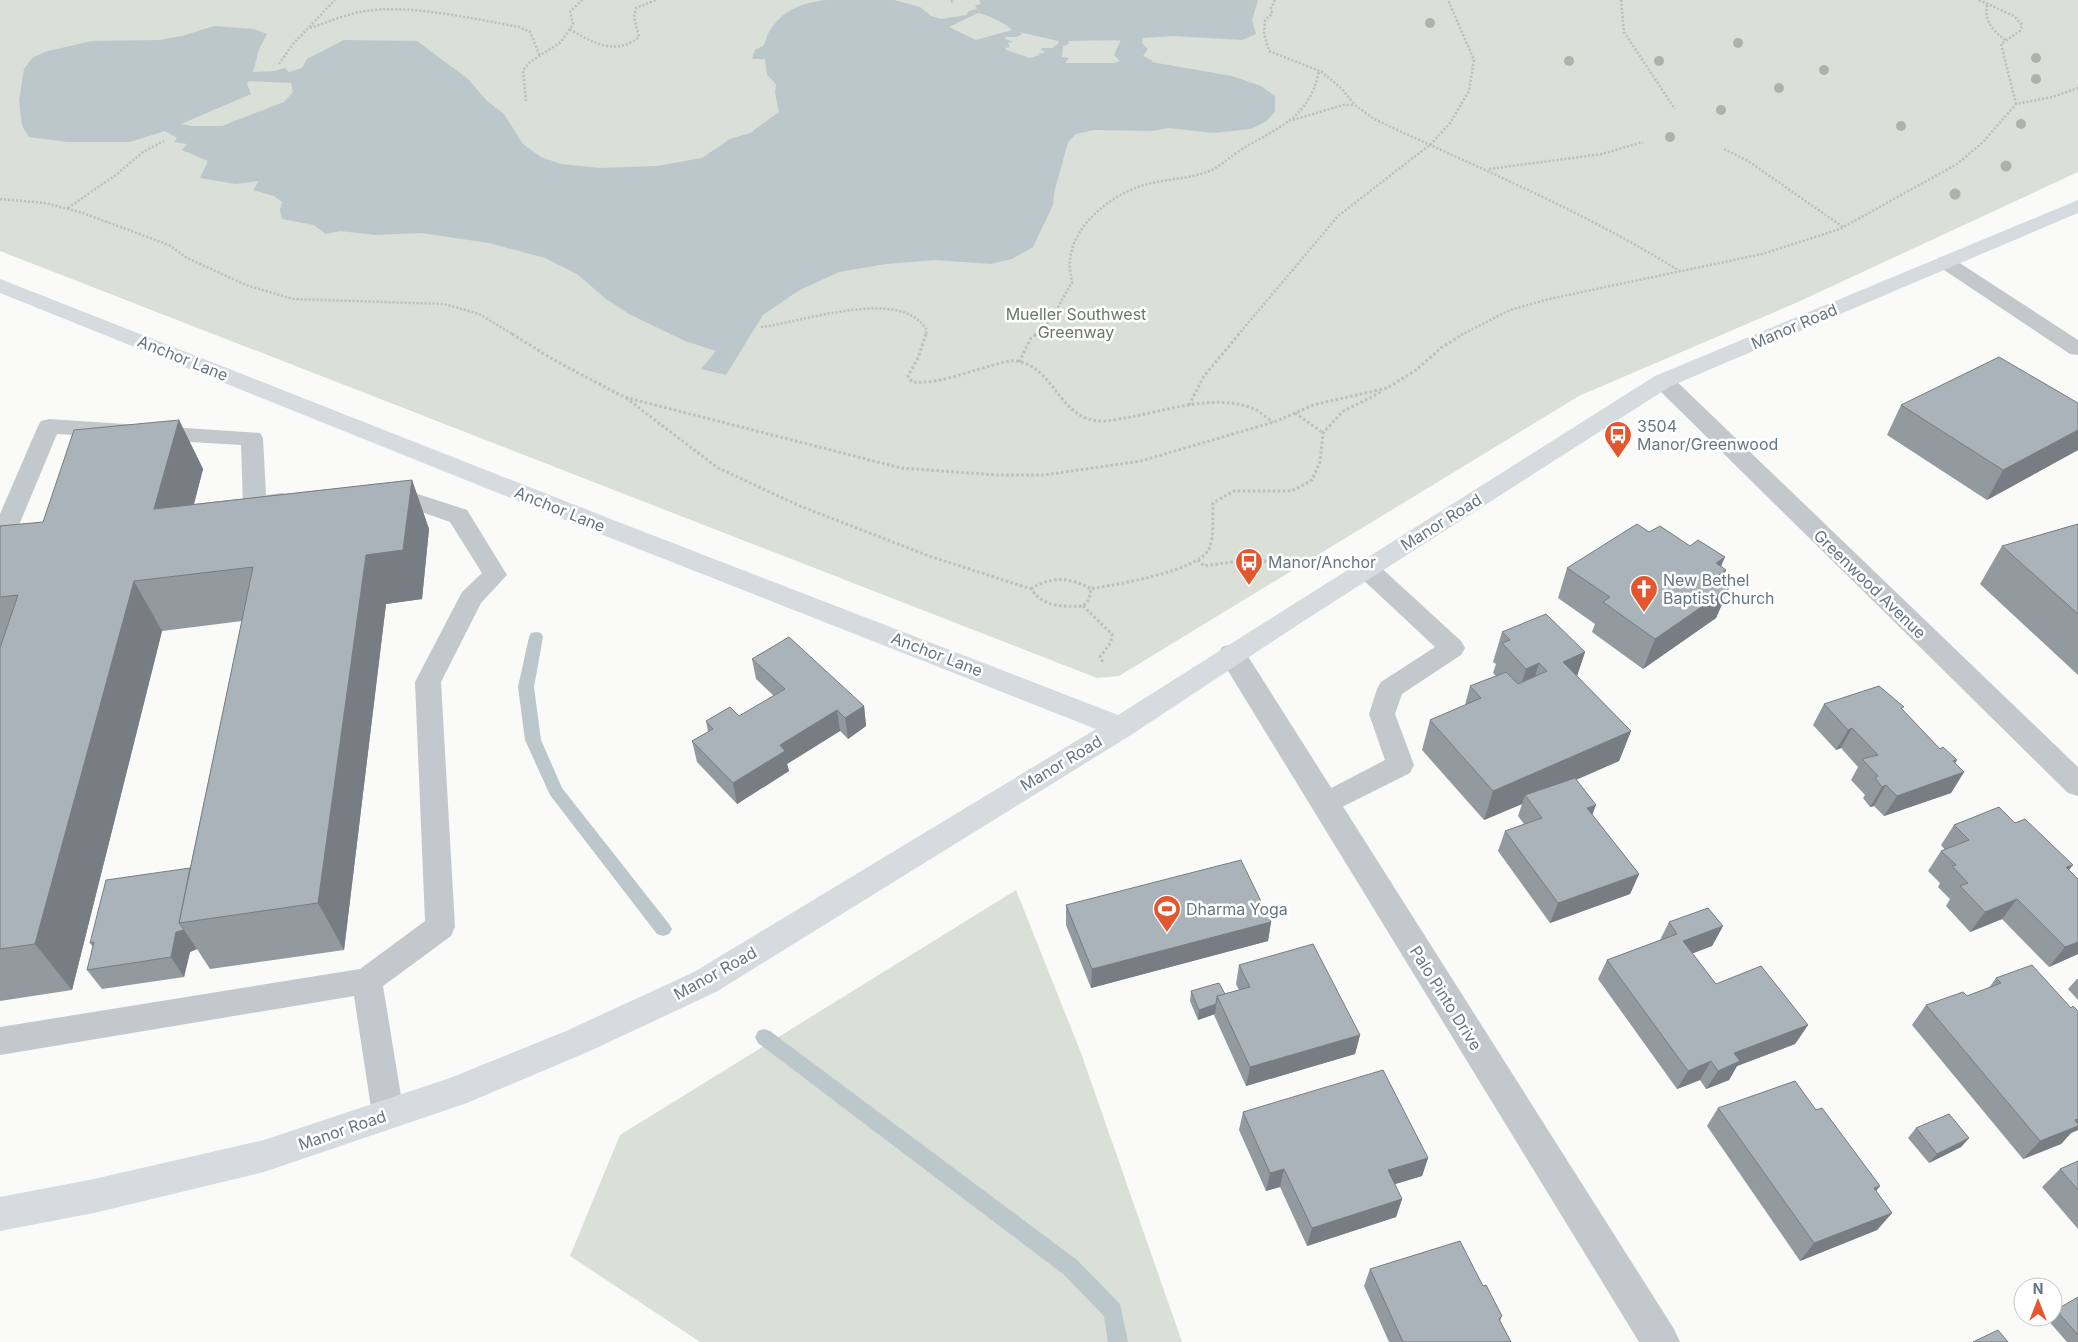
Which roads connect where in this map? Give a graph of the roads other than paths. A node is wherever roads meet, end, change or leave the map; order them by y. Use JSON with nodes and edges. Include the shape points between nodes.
{"nodes":[{"id":1,"x":2078,"y":206,"type":"edge"},
{"id":2,"x":1945,"y":262,"type":"junction"},
{"id":3,"x":0,"y":285,"type":"edge"},
{"id":4,"x":2078,"y":349,"type":"edge"},
{"id":5,"x":1663,"y":381,"type":"junction"},
{"id":6,"x":363,"y":489,"type":"edge"},
{"id":7,"x":304,"y":498,"type":"edge"},
{"id":8,"x":0,"y":542,"type":"edge"},
{"id":9,"x":1367,"y":569,"type":"junction"},
{"id":10,"x":1232,"y":654,"type":"junction"},
{"id":11,"x":1121,"y":727,"type":"junction"},
{"id":12,"x":2078,"y":785,"type":"edge"},
{"id":13,"x":1326,"y":804,"type":"junction"},
{"id":14,"x":367,"y":981,"type":"junction"},
{"id":15,"x":0,"y":1040,"type":"edge"},
{"id":16,"x":388,"y":1114,"type":"junction"},
{"id":17,"x":0,"y":1214,"type":"edge"},
{"id":18,"x":1661,"y":1342,"type":"edge"}],
"edges":[{"from":1,"to":2,"type":"main road","name":"Manor Road"},
{"from":2,"to":4,"type":"lane"},
{"from":2,"to":5,"type":"main road","name":"Manor Road"},
{"from":3,"to":11,"type":"main road","name":"Anchor Lane","via":[[612,530]]},
{"from":5,"to":9,"type":"main road","name":"Manor Road"},
{"from":5,"to":12,"type":"street","name":"Greenwood Avenue"},
{"from":6,"to":14,"type":"lane","via":[[373,488],[459,516],[495,575],[471,598],[428,682],[440,927]]},
{"from":7,"to":8,"type":"lane","via":[[255,505],[252,438],[49,426]]},
{"from":9,"to":10,"type":"main road","name":"Manor Road"},
{"from":9,"to":13,"type":"lane","via":[[1452,648],[1390,688],[1382,714],[1400,765]]},
{"from":10,"to":11,"type":"main road","name":"Manor Road"},
{"from":10,"to":13,"type":"street","name":"Palo Pinto Drive"},
{"from":11,"to":16,"type":"main road","name":"Manor Road","via":[[705,982],[578,1041],[455,1092]]},
{"from":13,"to":18,"type":"street","name":"Palo Pinto Drive"},
{"from":14,"to":15,"type":"lane"},
{"from":14,"to":16,"type":"lane"},
{"from":16,"to":17,"type":"main road","name":"Manor Road","via":[[264,1156],[94,1196]]}]}
